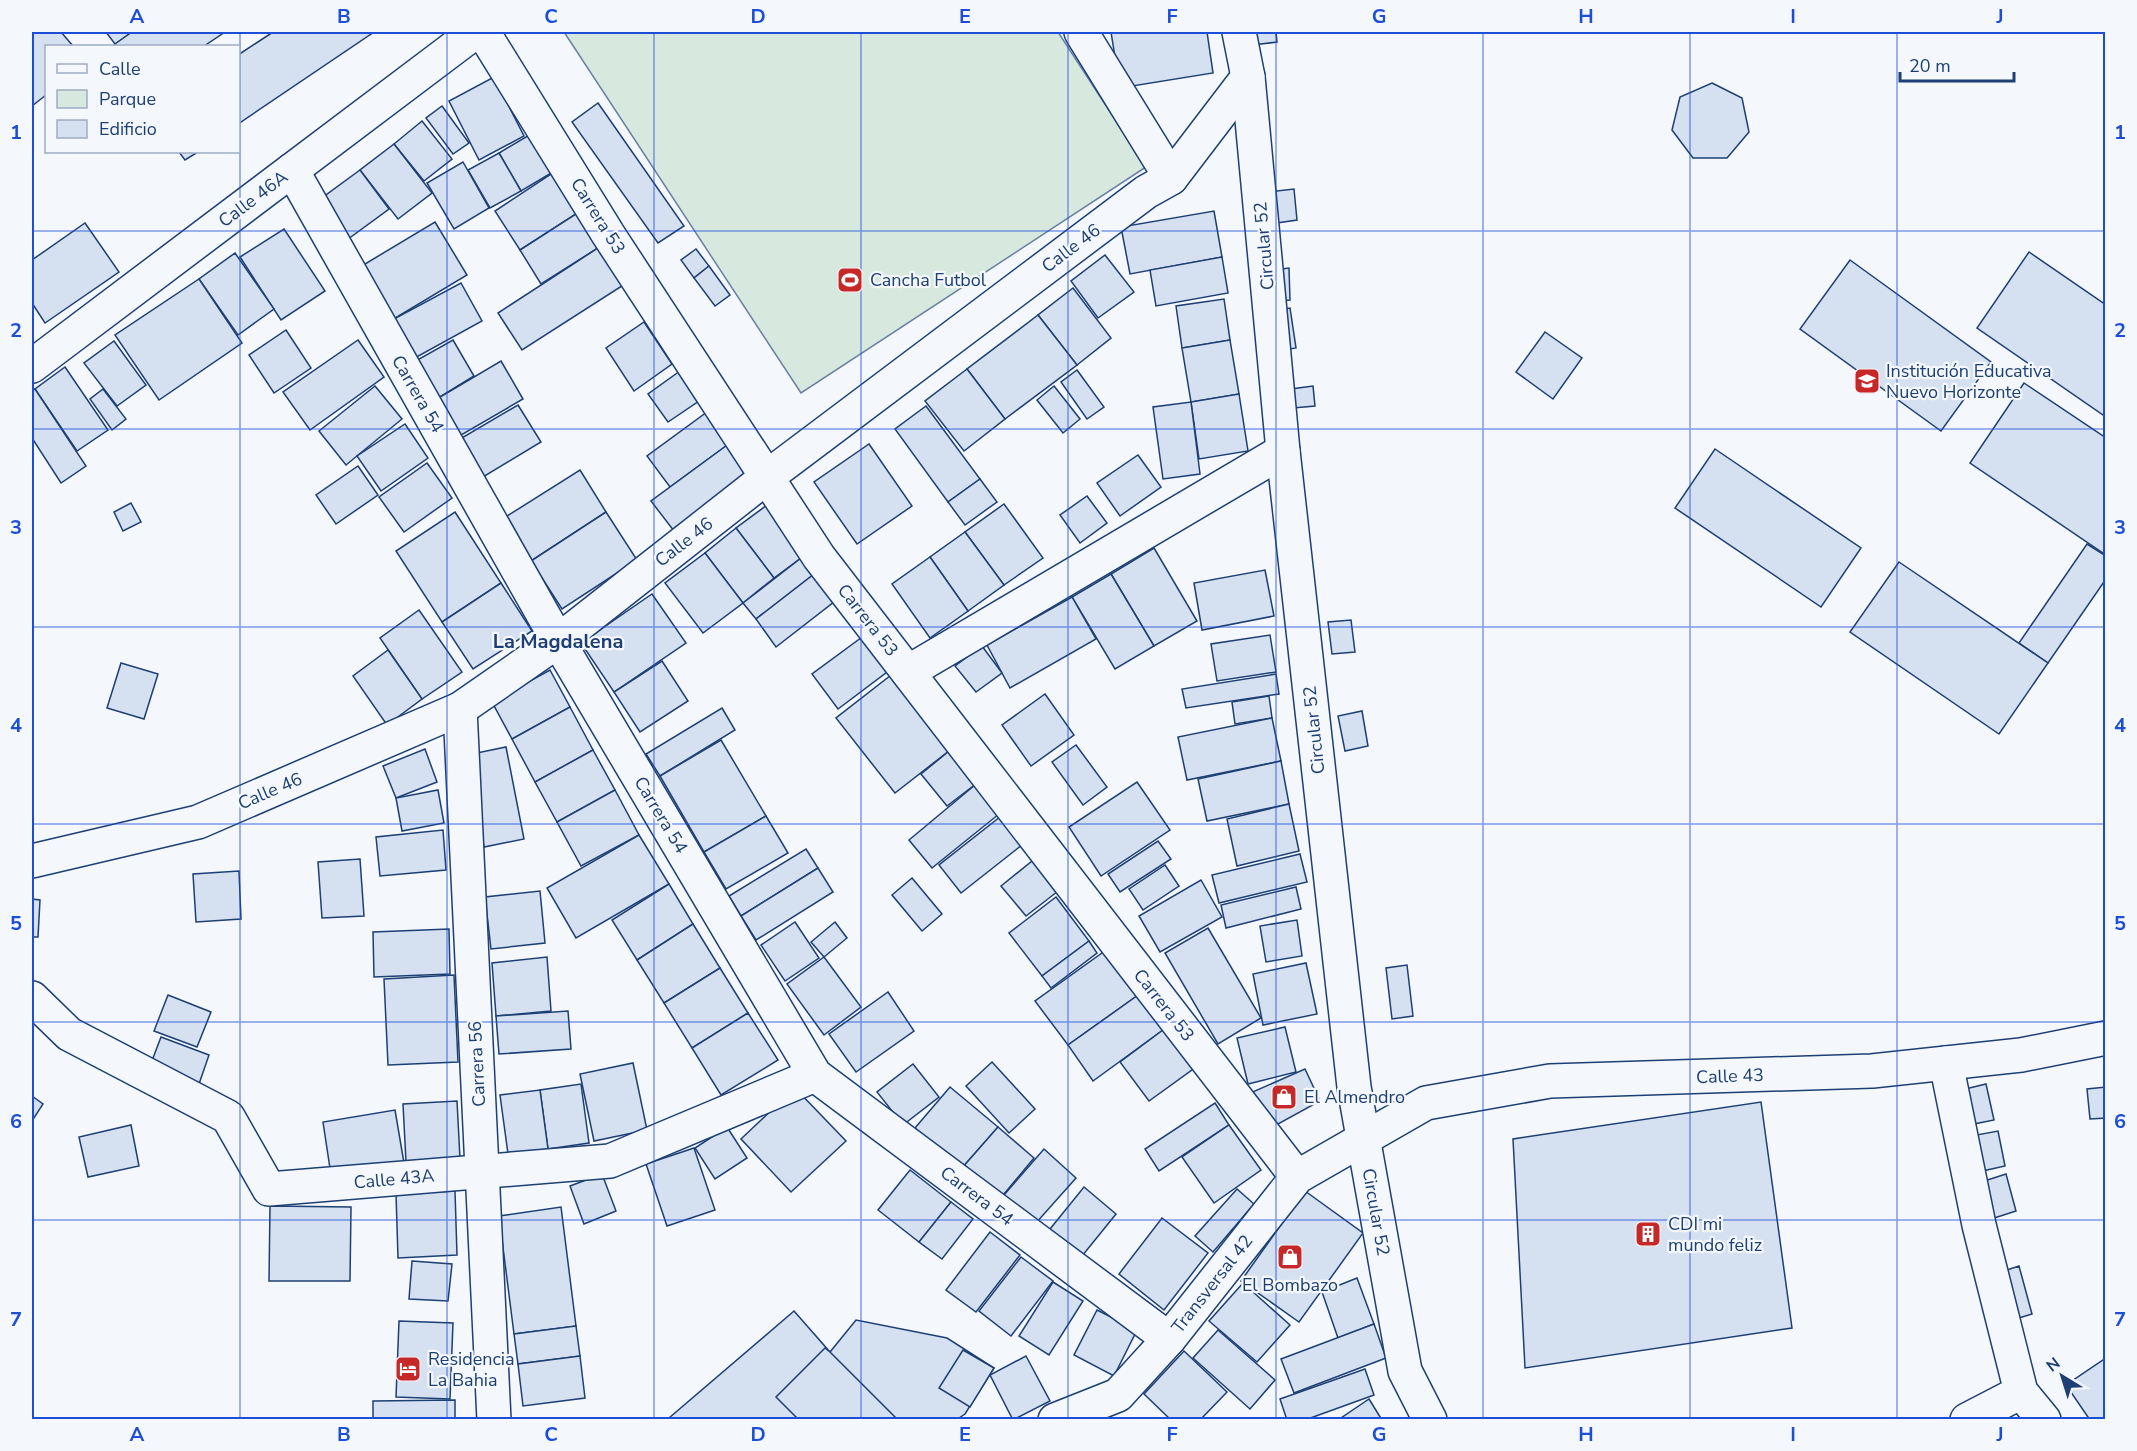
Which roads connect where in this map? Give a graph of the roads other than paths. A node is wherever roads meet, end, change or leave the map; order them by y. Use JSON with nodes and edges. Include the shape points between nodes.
{"nodes":[{"id":1,"x":475,"y":32,"type":"edge"},
{"id":2,"x":483,"y":32,"type":"edge"},
{"id":3,"x":1081,"y":32,"type":"edge"},
{"id":4,"x":1239,"y":32,"type":"edge"},
{"id":5,"x":1248,"y":77,"type":"junction"},
{"id":6,"x":292,"y":170,"type":"junction"},
{"id":7,"x":1171,"y":178,"type":"junction"},
{"id":8,"x":32,"y":366,"type":"edge"},
{"id":9,"x":1283,"y":451,"type":"junction"},
{"id":10,"x":767,"y":477,"type":"junction"},
{"id":11,"x":558,"y":640,"type":"junction"},
{"id":12,"x":908,"y":672,"type":"junction"},
{"id":13,"x":460,"y":709,"type":"junction"},
{"id":14,"x":32,"y":861,"type":"edge"},
{"id":15,"x":32,"y":998,"type":"edge"},
{"id":16,"x":2106,"y":1038,"type":"edge"},
{"id":17,"x":1946,"y":1063,"type":"junction"},
{"id":18,"x":815,"y":1075,"type":"junction"},
{"id":19,"x":1363,"y":1140,"type":"junction"},
{"id":20,"x":482,"y":1171,"type":"junction"},
{"id":21,"x":1297,"y":1177,"type":"junction"},
{"id":22,"x":1169,"y":1339,"type":"junction"},
{"id":23,"x":2021,"y":1392,"type":"junction"},
{"id":24,"x":494,"y":1419,"type":"edge"},
{"id":25,"x":1055,"y":1419,"type":"edge"},
{"id":26,"x":1430,"y":1419,"type":"edge"},
{"id":27,"x":1967,"y":1419,"type":"edge"},
{"id":28,"x":2044,"y":1419,"type":"edge"}],
"edges":[{"from":1,"to":6,"type":"street","name":"Calle 46A"},
{"from":2,"to":10,"type":"street","name":"Carrera 53","via":[[608,234]]},
{"from":3,"to":7,"type":"street"},
{"from":4,"to":5,"type":"street","name":"Circular 52"},
{"from":5,"to":7,"type":"street","name":"Calle 46"},
{"from":5,"to":9,"type":"street","name":"Circular 52"},
{"from":6,"to":8,"type":"street","name":"Calle 46A"},
{"from":6,"to":11,"type":"street","name":"Carrera 54"},
{"from":7,"to":10,"type":"street","name":"Calle 46","via":[[1146,192]]},
{"from":9,"to":12,"type":"street"},
{"from":9,"to":19,"type":"street","name":"Circular 52"},
{"from":10,"to":11,"type":"street","name":"Calle 46"},
{"from":10,"to":12,"type":"street","name":"Carrera 53","via":[[819,558]]},
{"from":11,"to":13,"type":"street","name":"Calle 46"},
{"from":11,"to":18,"type":"street","name":"Carrera 54"},
{"from":12,"to":21,"type":"street","name":"Carrera 53"},
{"from":13,"to":14,"type":"street","name":"Calle 46","via":[[198,822]]},
{"from":13,"to":20,"type":"street","name":"Carrera 56"},
{"from":15,"to":20,"type":"street","name":"Calle 43A","via":[[69,1034],[228,1117],[269,1189]]},
{"from":16,"to":17,"type":"street","name":"Calle 43","via":[[2021,1055]]},
{"from":17,"to":19,"type":"street","name":"Calle 43","via":[[1872,1071],[1550,1081],[1426,1103]]},
{"from":17,"to":23,"type":"street","via":[[1979,1225]]},
{"from":18,"to":20,"type":"street","name":"Calle 43A","via":[[610,1161]]},
{"from":18,"to":22,"type":"street","name":"Carrera 54"},
{"from":19,"to":21,"type":"street","name":"Transversal 42"},
{"from":19,"to":26,"type":"street","name":"Circular 52","via":[[1405,1371]]},
{"from":20,"to":24,"type":"street","name":"Carrera 56"},
{"from":21,"to":22,"type":"street","name":"Transversal 42"},
{"from":22,"to":25,"type":"street","name":"Transversal 42","via":[[1118,1395]]},
{"from":23,"to":27,"type":"street"},
{"from":23,"to":28,"type":"street"}]}
